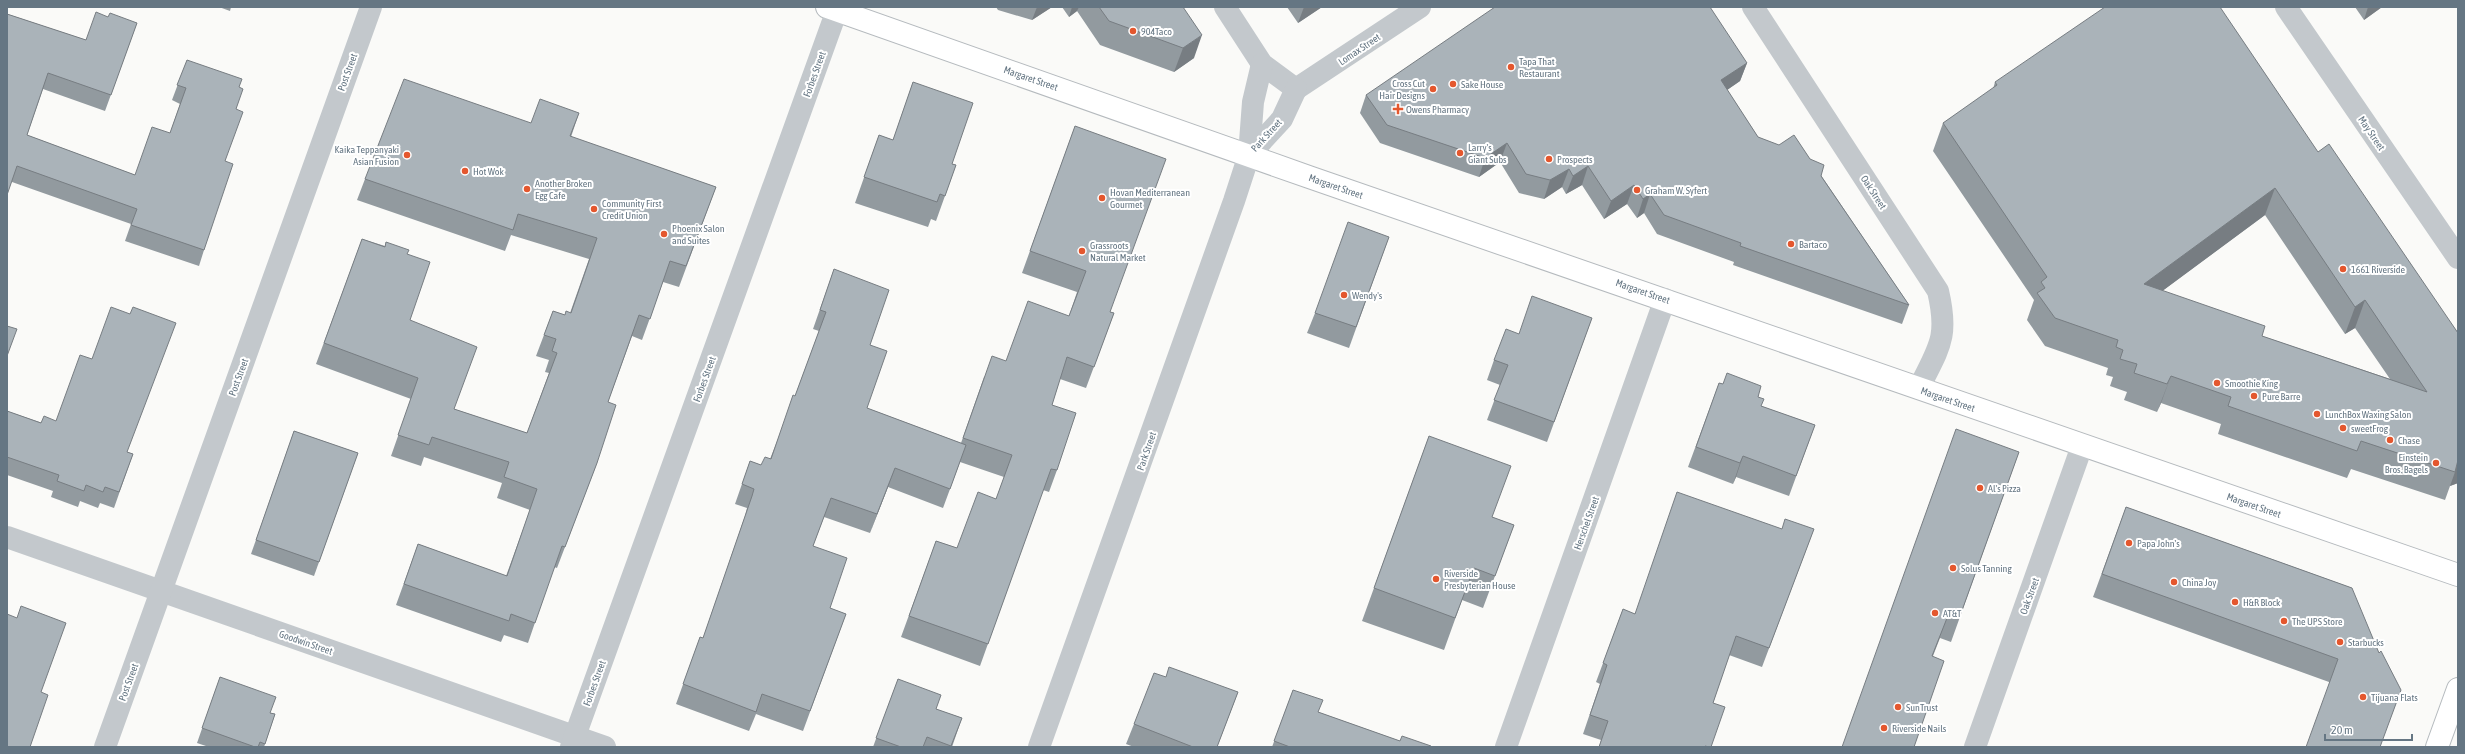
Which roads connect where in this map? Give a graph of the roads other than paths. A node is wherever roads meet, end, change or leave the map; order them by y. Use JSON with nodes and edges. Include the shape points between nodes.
{"nodes":[{"id":1,"x":371,"y":7,"type":"edge"},
{"id":2,"x":1225,"y":7,"type":"edge"},
{"id":3,"x":1420,"y":7,"type":"edge"},
{"id":4,"x":1753,"y":7,"type":"edge"},
{"id":5,"x":2286,"y":7,"type":"edge"},
{"id":6,"x":832,"y":9,"type":"edge"},
{"id":7,"x":1262,"y":64,"type":"junction"},
{"id":8,"x":1296,"y":89,"type":"junction"},
{"id":9,"x":1249,"y":154,"type":"junction"},
{"id":10,"x":2458,"y":258,"type":"edge"},
{"id":11,"x":1665,"y":299,"type":"junction"},
{"id":12,"x":1919,"y":388,"type":"junction"},
{"id":13,"x":2082,"y":446,"type":"junction"},
{"id":14,"x":7,"y":537,"type":"edge"},
{"id":15,"x":2458,"y":575,"type":"edge"},
{"id":16,"x":161,"y":592,"type":"junction"},
{"id":17,"x":2458,"y":689,"type":"edge"},
{"id":18,"x":573,"y":742,"type":"edge"},
{"id":19,"x":105,"y":747,"type":"edge"},
{"id":20,"x":605,"y":747,"type":"edge"},
{"id":21,"x":1039,"y":747,"type":"edge"},
{"id":22,"x":1506,"y":747,"type":"edge"},
{"id":23,"x":1975,"y":747,"type":"edge"},
{"id":24,"x":2437,"y":747,"type":"edge"}],
"edges":[{"from":1,"to":16,"type":"street","name":"Post Street"},
{"from":2,"to":7,"type":"street"},
{"from":3,"to":8,"type":"street","name":"Lomax Street"},
{"from":4,"to":12,"type":"street","name":"Oak Street","via":[[1938,291],[1944,315],[1942,340]]},
{"from":5,"to":10,"type":"street","name":"May Street"},
{"from":6,"to":9,"type":"main road","name":"Margaret Street"},
{"from":6,"to":18,"type":"street","name":"Forbes Street"},
{"from":7,"to":8,"type":"street"},
{"from":7,"to":9,"type":"street","name":"Park Street","via":[[1253,102]]},
{"from":8,"to":9,"type":"street","name":"Park Street","via":[[1282,119]]},
{"from":9,"to":11,"type":"main road","name":"Margaret Street"},
{"from":9,"to":21,"type":"street","name":"Park Street"},
{"from":11,"to":12,"type":"main road","name":"Margaret Street"},
{"from":11,"to":22,"type":"street","name":"Herschel Street"},
{"from":12,"to":13,"type":"main road","name":"Margaret Street"},
{"from":13,"to":15,"type":"main road","name":"Margaret Street"},
{"from":13,"to":23,"type":"street","name":"Oak Street"},
{"from":14,"to":16,"type":"street","name":"Goodwin Street"},
{"from":16,"to":18,"type":"street","name":"Goodwin Street"},
{"from":16,"to":19,"type":"street","name":"Post Street"},
{"from":17,"to":24,"type":"main road"},
{"from":18,"to":20,"type":"street","name":"Goodwin Street"}]}
